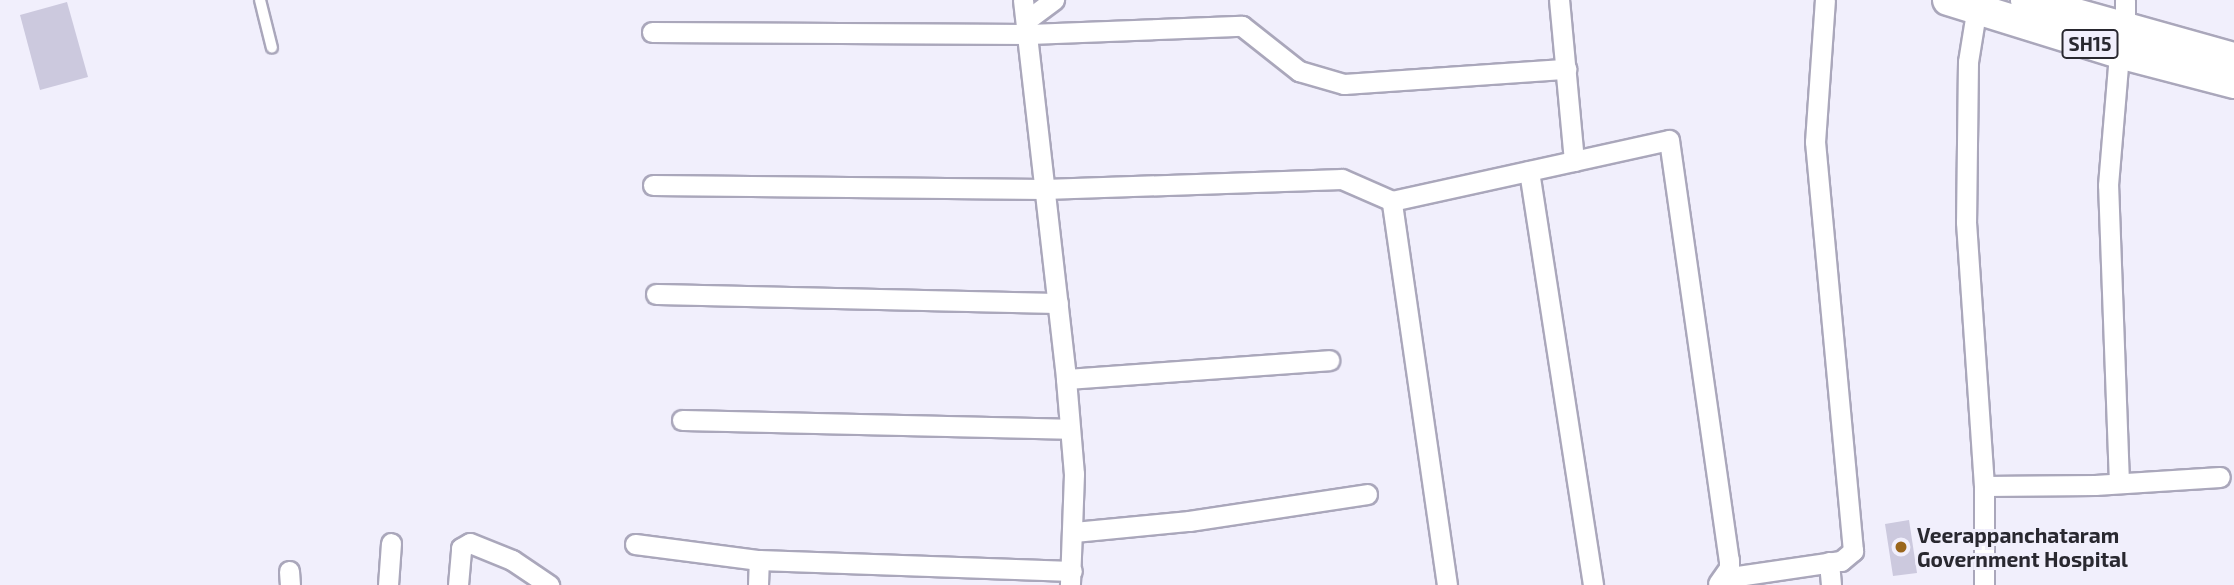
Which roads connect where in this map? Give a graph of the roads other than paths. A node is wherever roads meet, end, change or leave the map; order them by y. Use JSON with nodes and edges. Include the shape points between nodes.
{"nodes":[{"id":1,"x":260,"y":0,"type":"edge"},
{"id":2,"x":1023,"y":0,"type":"edge"},
{"id":3,"x":1054,"y":0,"type":"edge"},
{"id":4,"x":1559,"y":0,"type":"edge"},
{"id":5,"x":1825,"y":0,"type":"edge"},
{"id":6,"x":2026,"y":0,"type":"edge"},
{"id":7,"x":1967,"y":3,"type":"edge"},
{"id":8,"x":2068,"y":6,"type":"edge"},
{"id":9,"x":1028,"y":27,"type":"junction"},
{"id":10,"x":2123,"y":27,"type":"edge"},
{"id":11,"x":652,"y":32,"type":"dead end"},
{"id":12,"x":272,"y":48,"type":"dead end"},
{"id":13,"x":2234,"y":58,"type":"edge"},
{"id":14,"x":1566,"y":69,"type":"junction"},
{"id":15,"x":2234,"y":83,"type":"edge"},
{"id":16,"x":1574,"y":161,"type":"junction"},
{"id":17,"x":1529,"y":170,"type":"junction"},
{"id":18,"x":653,"y":185,"type":"dead end"},
{"id":19,"x":1044,"y":189,"type":"junction"},
{"id":20,"x":1392,"y":201,"type":"junction"},
{"id":21,"x":656,"y":294,"type":"dead end"},
{"id":22,"x":1058,"y":303,"type":"junction"},
{"id":23,"x":1328,"y":360,"type":"dead end"},
{"id":24,"x":1066,"y":379,"type":"junction"},
{"id":25,"x":682,"y":420,"type":"dead end"},
{"id":26,"x":1069,"y":429,"type":"junction"},
{"id":27,"x":2220,"y":477,"type":"dead end"},
{"id":28,"x":2119,"y":483,"type":"junction"},
{"id":29,"x":1983,"y":486,"type":"junction"},
{"id":30,"x":1367,"y":494,"type":"dead end"},
{"id":31,"x":1074,"y":532,"type":"junction"},
{"id":32,"x":391,"y":544,"type":"dead end"},
{"id":33,"x":635,"y":544,"type":"dead end"},
{"id":34,"x":759,"y":560,"type":"junction"},
{"id":35,"x":1829,"y":562,"type":"junction"},
{"id":36,"x":1071,"y":578,"type":"edge"},
{"id":37,"x":1721,"y":582,"type":"edge"},
{"id":38,"x":388,"y":585,"type":"edge"},
{"id":39,"x":458,"y":585,"type":"edge"},
{"id":40,"x":549,"y":585,"type":"edge"},
{"id":41,"x":758,"y":585,"type":"edge"},
{"id":42,"x":1447,"y":585,"type":"edge"},
{"id":43,"x":1593,"y":585,"type":"edge"},
{"id":44,"x":1831,"y":585,"type":"edge"},
{"id":45,"x":1984,"y":585,"type":"edge"}],
"edges":[{"from":1,"to":12,"type":"lane"},
{"from":2,"to":9,"type":"street"},
{"from":3,"to":9,"type":"street"},
{"from":4,"to":14,"type":"street"},
{"from":5,"to":35,"type":"street","via":[[1815,142],[1853,545],[1846,559]]},
{"from":6,"to":8,"type":"main road","number":"SH15"},
{"from":7,"to":10,"type":"main road","number":"SH15"},
{"from":7,"to":29,"type":"street","via":[[1966,222]]},
{"from":8,"to":10,"type":"main road","number":"SH15"},
{"from":9,"to":11,"type":"street"},
{"from":9,"to":14,"type":"street","via":[[1242,26],[1299,71],[1344,84]]},
{"from":9,"to":19,"type":"street"},
{"from":10,"to":13,"type":"main road","number":"SH15"},
{"from":10,"to":15,"type":"main road","number":"SH15"},
{"from":10,"to":28,"type":"street","via":[[2108,185]]},
{"from":14,"to":16,"type":"street"},
{"from":16,"to":17,"type":"street"},
{"from":16,"to":37,"type":"street","via":[[1669,141],[1729,560]]},
{"from":17,"to":20,"type":"street"},
{"from":17,"to":43,"type":"street"},
{"from":18,"to":19,"type":"street"},
{"from":19,"to":20,"type":"street","via":[[1342,179]]},
{"from":19,"to":22,"type":"street"},
{"from":20,"to":42,"type":"street"},
{"from":21,"to":22,"type":"street"},
{"from":22,"to":24,"type":"street"},
{"from":23,"to":24,"type":"street"},
{"from":24,"to":26,"type":"street"},
{"from":25,"to":26,"type":"street"},
{"from":26,"to":31,"type":"street"},
{"from":27,"to":28,"type":"street"},
{"from":28,"to":29,"type":"street"},
{"from":29,"to":45,"type":"street"},
{"from":30,"to":31,"type":"street","via":[[1189,521]]},
{"from":31,"to":36,"type":"street"},
{"from":32,"to":38,"type":"street"},
{"from":33,"to":34,"type":"street"},
{"from":34,"to":36,"type":"street"},
{"from":34,"to":41,"type":"street"},
{"from":35,"to":37,"type":"street"},
{"from":35,"to":44,"type":"street"},
{"from":39,"to":40,"type":"street","via":[[461,548],[470,544],[512,560]]}]}
